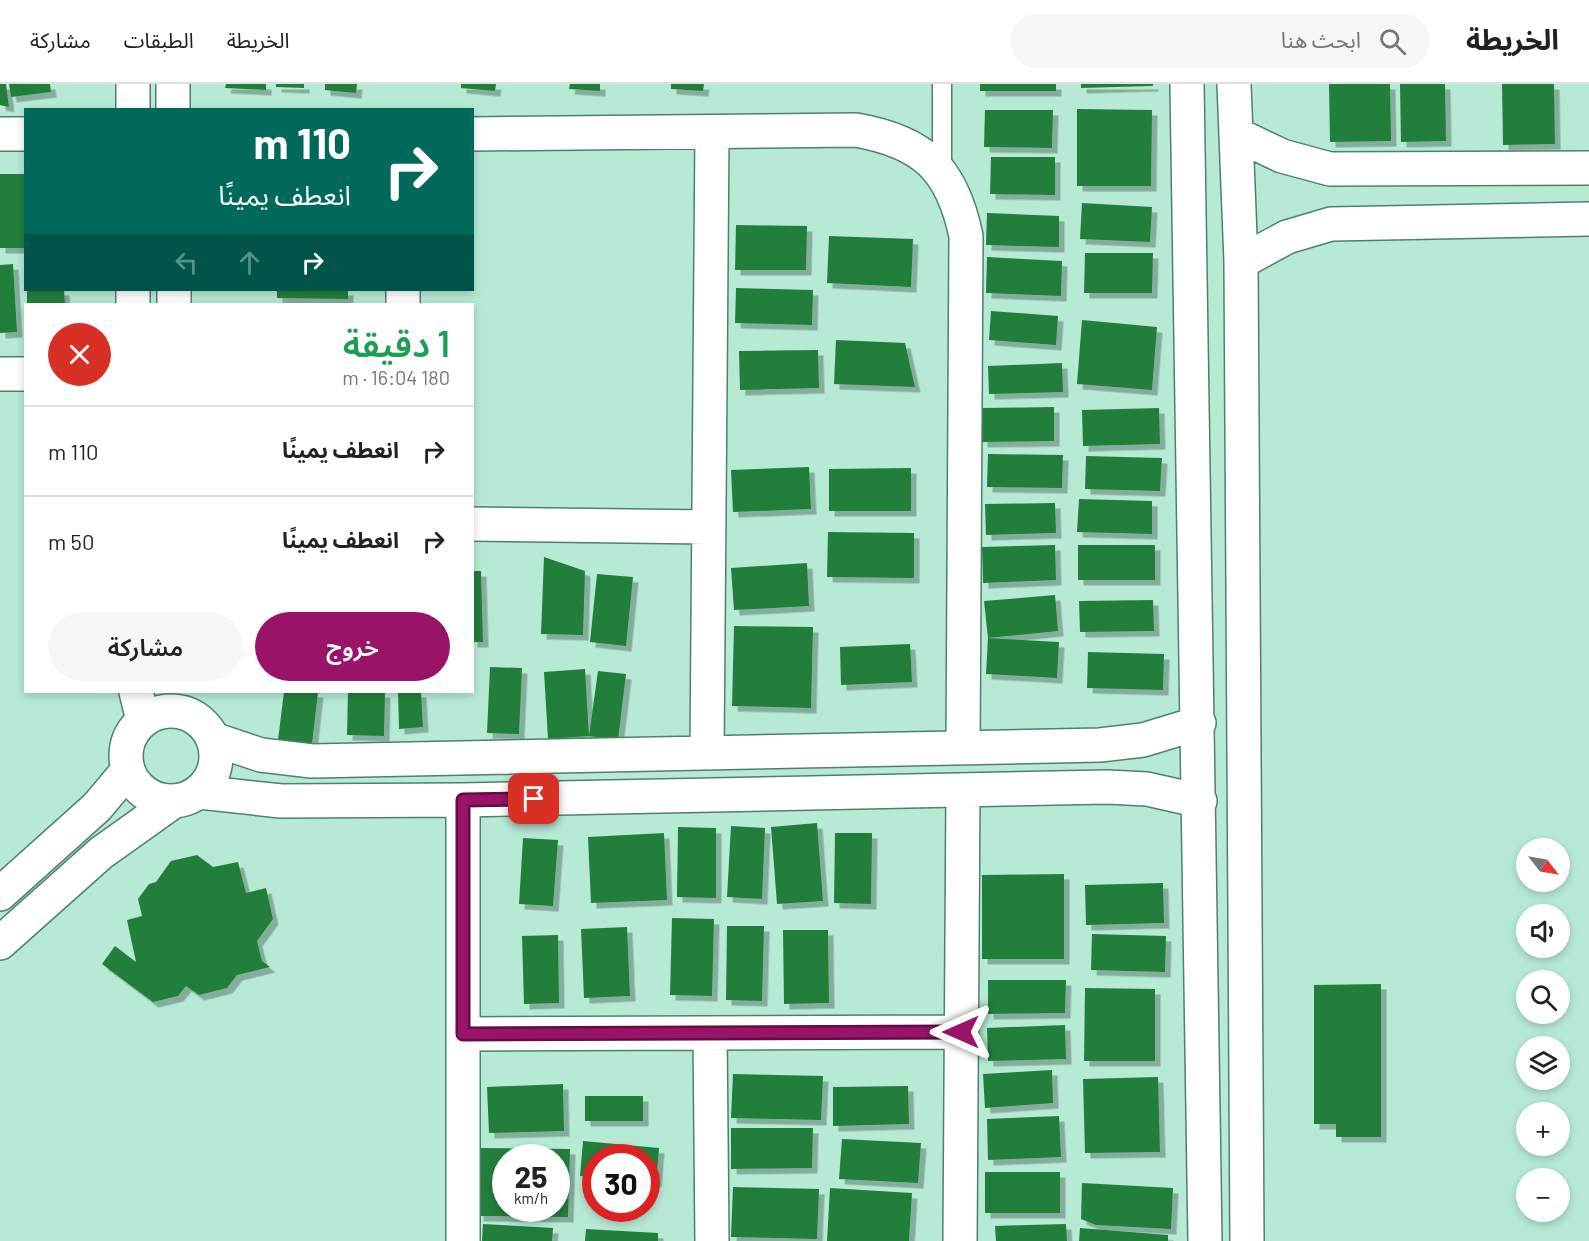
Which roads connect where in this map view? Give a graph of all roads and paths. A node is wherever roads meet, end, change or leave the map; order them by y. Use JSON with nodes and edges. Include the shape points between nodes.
{"nodes":[{"id":1,"x":133,"y":84,"type":"edge"},
{"id":2,"x":173,"y":84,"type":"edge"},
{"id":3,"x":942,"y":84,"type":"edge"},
{"id":4,"x":1187,"y":84,"type":"edge"},
{"id":5,"x":1234,"y":84,"type":"edge"},
{"id":6,"x":133,"y":108,"type":"edge"},
{"id":7,"x":173,"y":108,"type":"edge"},
{"id":8,"x":712,"y":132,"type":"junction"},
{"id":9,"x":0,"y":134,"type":"edge"},
{"id":10,"x":24,"y":134,"type":"edge"},
{"id":11,"x":474,"y":134,"type":"edge"},
{"id":12,"x":1236,"y":134,"type":"junction"},
{"id":13,"x":1589,"y":168,"type":"edge"},
{"id":14,"x":942,"y":175,"type":"junction"},
{"id":15,"x":1589,"y":219,"type":"edge"},
{"id":16,"x":1241,"y":262,"type":"junction"},
{"id":17,"x":0,"y":374,"type":"edge"},
{"id":18,"x":24,"y":374,"type":"edge"},
{"id":19,"x":474,"y":524,"type":"edge"},
{"id":20,"x":709,"y":527,"type":"junction"},
{"id":21,"x":139,"y":706,"type":"edge"},
{"id":22,"x":200,"y":717,"type":"edge"},
{"id":23,"x":1199,"y":723,"type":"junction"},
{"id":24,"x":963,"y":747,"type":"junction"},
{"id":25,"x":707,"y":753,"type":"junction"},
{"id":26,"x":128,"y":770,"type":"junction"},
{"id":27,"x":963,"y":790,"type":"junction"},
{"id":28,"x":186,"y":796,"type":"junction"},
{"id":29,"x":463,"y":800,"type":"junction"},
{"id":30,"x":1200,"y":801,"type":"junction"},
{"id":31,"x":0,"y":894,"type":"edge"},
{"id":32,"x":0,"y":943,"type":"edge"},
{"id":33,"x":961,"y":1032,"type":"junction"},
{"id":34,"x":710,"y":1033,"type":"junction"},
{"id":35,"x":463,"y":1034,"type":"junction"},
{"id":36,"x":463,"y":1241,"type":"edge"},
{"id":37,"x":712,"y":1241,"type":"edge"},
{"id":38,"x":960,"y":1241,"type":"edge"},
{"id":39,"x":1205,"y":1241,"type":"edge"},
{"id":40,"x":1247,"y":1241,"type":"edge"}],
"edges":[{"from":1,"to":6,"type":"street"},
{"from":2,"to":7,"type":"street"},
{"from":3,"to":14,"type":"lane"},
{"from":4,"to":23,"type":"street"},
{"from":5,"to":12,"type":"street"},
{"from":8,"to":11,"type":"street"},
{"from":8,"to":14,"type":"street","via":[[856,130],[889,136],[919,152]]},
{"from":8,"to":20,"type":"street"},
{"from":9,"to":10,"type":"street"},
{"from":12,"to":13,"type":"street","via":[[1282,156],[1330,169]]},
{"from":12,"to":16,"type":"street"},
{"from":14,"to":24,"type":"street","via":[[959,204],[966,236]]},
{"from":15,"to":16,"type":"street","via":[[1331,224],[1287,237]]},
{"from":16,"to":40,"type":"street"},
{"from":17,"to":18,"type":"street"},
{"from":19,"to":20,"type":"street"},
{"from":20,"to":25,"type":"street"},
{"from":21,"to":22,"type":"street"},
{"from":21,"to":26,"type":"street","via":[[126,748]]},
{"from":22,"to":25,"type":"street","via":[[261,755],[312,761]]},
{"from":22,"to":28,"type":"street","via":[[216,753],[214,767],[209,781]]},
{"from":23,"to":24,"type":"street","via":[[1122,743]]},
{"from":23,"to":30,"type":"street"},
{"from":24,"to":25,"type":"street"},
{"from":26,"to":28,"type":"street","via":[[135,784],[159,800]]},
{"from":26,"to":31,"type":"street","via":[[97,807]]},
{"from":27,"to":29,"type":"street"},
{"from":27,"to":30,"type":"street","via":[[1127,787]]},
{"from":27,"to":33,"type":"street"},
{"from":28,"to":29,"type":"street","via":[[281,801]]},
{"from":28,"to":32,"type":"street","via":[[101,853]]},
{"from":29,"to":35,"type":"street"},
{"from":30,"to":39,"type":"street"},
{"from":33,"to":34,"type":"street"},
{"from":33,"to":38,"type":"street"},
{"from":34,"to":35,"type":"street"},
{"from":34,"to":37,"type":"street"},
{"from":35,"to":36,"type":"street"}]}
